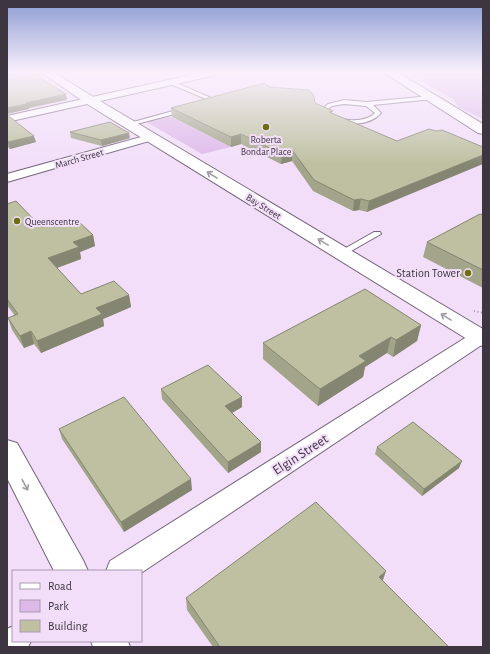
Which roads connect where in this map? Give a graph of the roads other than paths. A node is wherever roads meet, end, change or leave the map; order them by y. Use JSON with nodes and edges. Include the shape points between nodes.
{"nodes":[{"id":1,"x":84,"y":103,"type":"edge"},
{"id":2,"x":94,"y":103,"type":"edge"},
{"id":3,"x":344,"y":103,"type":"edge"},
{"id":4,"x":356,"y":103,"type":"edge"},
{"id":5,"x":382,"y":103,"type":"edge"},
{"id":6,"x":438,"y":103,"type":"edge"},
{"id":7,"x":366,"y":104,"type":"junction"},
{"id":8,"x":187,"y":109,"type":"edge"},
{"id":9,"x":7,"y":119,"type":"edge"},
{"id":10,"x":129,"y":124,"type":"junction"},
{"id":11,"x":483,"y":130,"type":"edge"},
{"id":12,"x":152,"y":137,"type":"junction"},
{"id":13,"x":7,"y":178,"type":"edge"},
{"id":14,"x":377,"y":234,"type":"dead end"},
{"id":15,"x":341,"y":252,"type":"junction"},
{"id":16,"x":482,"y":337,"type":"edge"},
{"id":17,"x":7,"y":451,"type":"edge"},
{"id":18,"x":70,"y":570,"type":"edge"},
{"id":19,"x":122,"y":570,"type":"edge"}],
"edges":[{"from":1,"to":9,"type":"street"},
{"from":2,"to":10,"type":"main road","name":"Bay Street"},
{"from":3,"to":7,"type":"lane","via":[[330,105],[324,110],[337,119],[364,120],[376,116],[378,113]]},
{"from":4,"to":7,"type":"lane"},
{"from":5,"to":7,"type":"lane"},
{"from":6,"to":11,"type":"main road"},
{"from":8,"to":10,"type":"lane"},
{"from":10,"to":12,"type":"main road","name":"Bay Street"},
{"from":12,"to":13,"type":"street","name":"March Street"},
{"from":15,"to":12,"type":"main road","name":"Bay Street","one_way":true},
{"from":14,"to":15,"type":"lane"},
{"from":16,"to":15,"type":"main road","name":"Bay Street","one_way":true},
{"from":16,"to":19,"type":"street","name":"Elgin Street"},
{"from":17,"to":18,"type":"main road","one_way":true}]}
